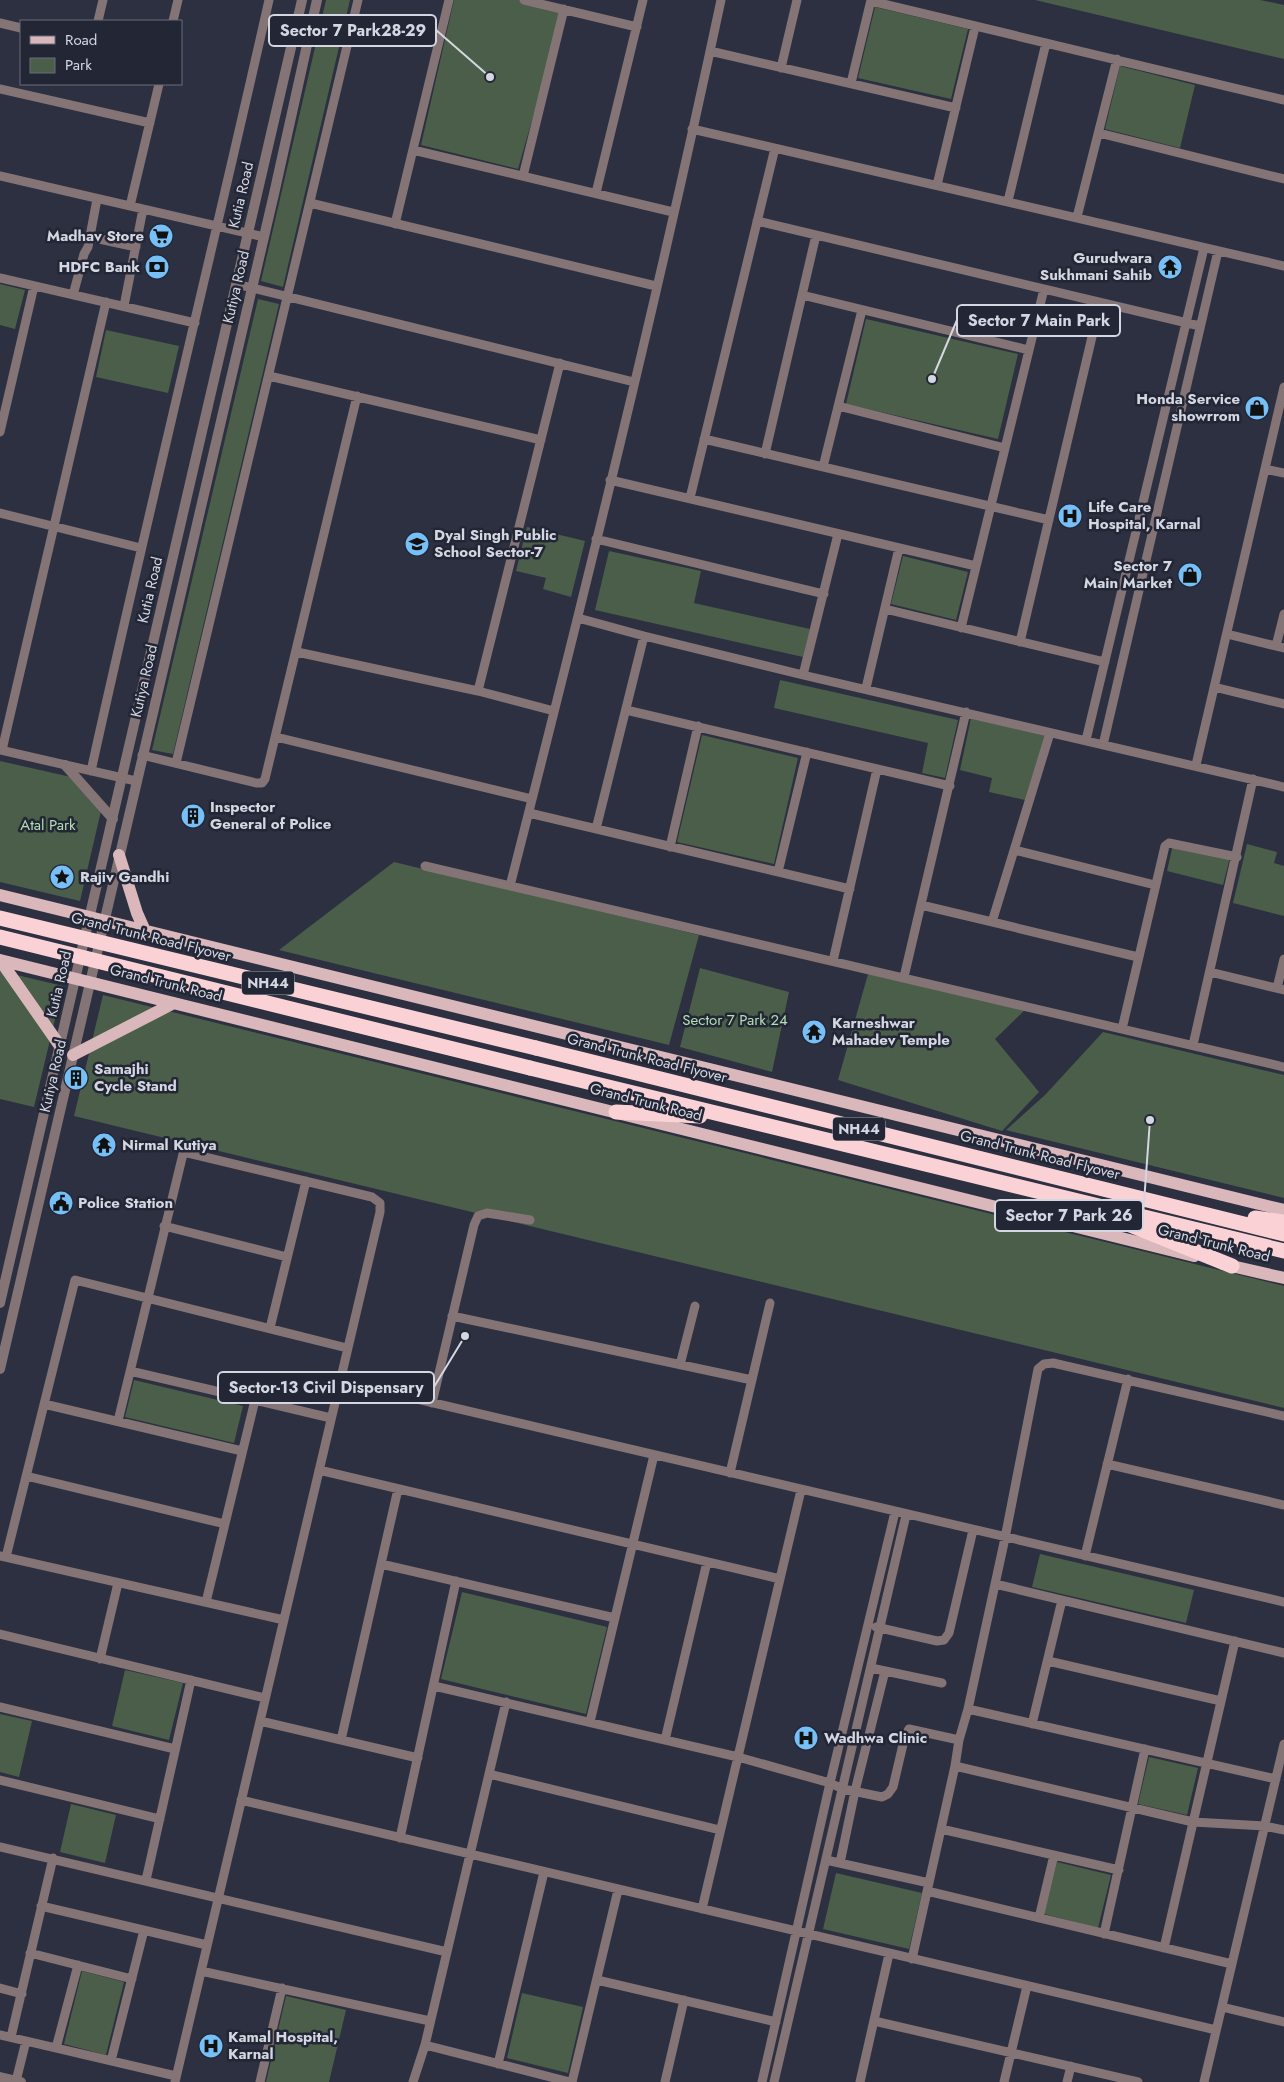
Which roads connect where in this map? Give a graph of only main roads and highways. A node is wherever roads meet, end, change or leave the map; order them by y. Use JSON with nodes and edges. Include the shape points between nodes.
{"nodes":[{"id":1,"x":118,"y":860,"type":"road end"},
{"id":2,"x":0,"y":896,"type":"edge"},
{"id":3,"x":0,"y":918,"type":"edge"},
{"id":4,"x":145,"y":931,"type":"junction"},
{"id":5,"x":0,"y":937,"type":"edge"},
{"id":6,"x":0,"y":960,"type":"edge"},
{"id":7,"x":174,"y":1003,"type":"junction"},
{"id":8,"x":60,"y":1046,"type":"road end"},
{"id":9,"x":73,"y":1055,"type":"road end"},
{"id":10,"x":616,"y":1112,"type":"junction"},
{"id":11,"x":734,"y":1117,"type":"junction"},
{"id":12,"x":1086,"y":1203,"type":"junction"},
{"id":13,"x":1182,"y":1209,"type":"junction"},
{"id":14,"x":1284,"y":1210,"type":"edge"},
{"id":15,"x":1284,"y":1222,"type":"edge"},
{"id":16,"x":1284,"y":1234,"type":"edge"},
{"id":17,"x":1284,"y":1251,"type":"edge"},
{"id":18,"x":1232,"y":1266,"type":"junction"},
{"id":19,"x":1284,"y":1278,"type":"edge"}],
"edges":[{"from":1,"to":4,"type":"main road"},
{"from":2,"to":4,"type":"main road"},
{"from":3,"to":13,"type":"highway","name":"Grand Trunk Road Flyover","number":"NH44","bridge":true},
{"from":4,"to":14,"type":"main road"},
{"from":5,"to":11,"type":"highway","number":"NH44","bridge":true},
{"from":6,"to":7,"type":"main road","name":"Grand Trunk Road"},
{"from":6,"to":8,"type":"main road"},
{"from":7,"to":9,"type":"main road"},
{"from":7,"to":10,"type":"main road","name":"Grand Trunk Road"},
{"from":10,"to":11,"type":"highway"},
{"from":10,"to":18,"type":"main road","name":"Grand Trunk Road"},
{"from":11,"to":12,"type":"highway","number":"NH44"},
{"from":12,"to":17,"type":"highway","number":"NH44"},
{"from":12,"to":18,"type":"highway","via":[[1105,1215]]},
{"from":13,"to":15,"type":"highway"},
{"from":13,"to":16,"type":"highway","name":"Grand Trunk Road Flyover","number":"NH44"},
{"from":18,"to":19,"type":"main road","name":"Grand Trunk Road"}]}
